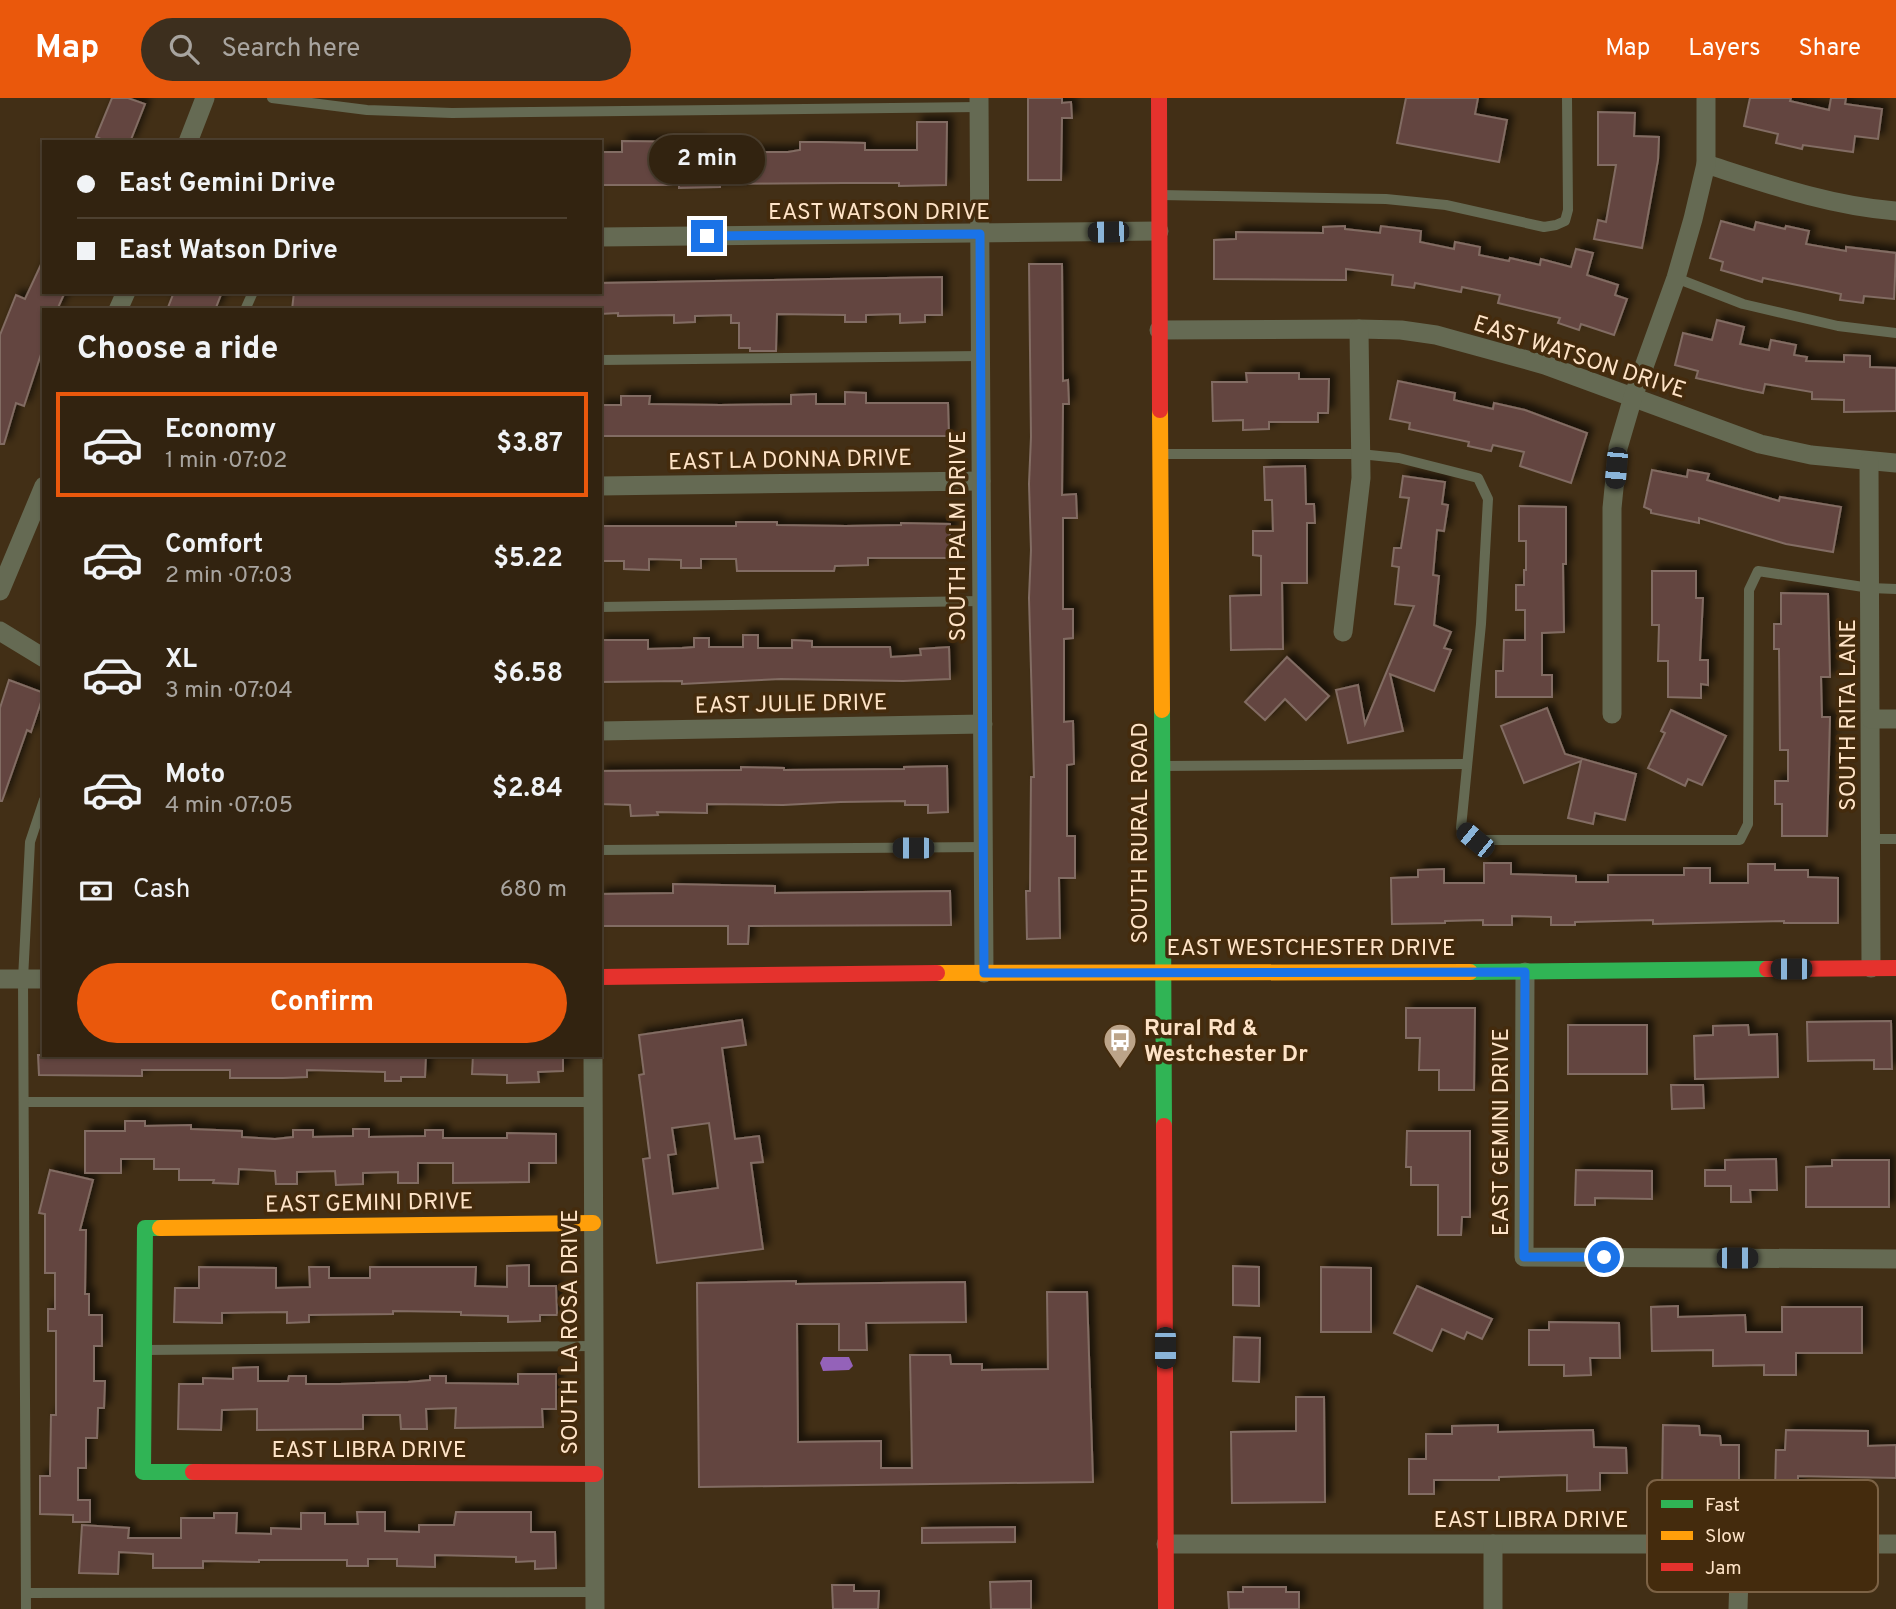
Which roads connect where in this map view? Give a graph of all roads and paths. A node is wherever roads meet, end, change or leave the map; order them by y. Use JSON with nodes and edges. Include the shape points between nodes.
{"nodes":[{"id":1,"x":205,"y":98,"type":"edge"},
{"id":2,"x":272,"y":98,"type":"edge"},
{"id":3,"x":1159,"y":98,"type":"edge"},
{"id":4,"x":1567,"y":98,"type":"edge"},
{"id":5,"x":1706,"y":98,"type":"edge"},
{"id":6,"x":979,"y":102,"type":"edge"},
{"id":7,"x":189,"y":140,"type":"edge"},
{"id":8,"x":1706,"y":164,"type":"junction"},
{"id":9,"x":1159,"y":195,"type":"junction"},
{"id":10,"x":1896,"y":211,"type":"edge"},
{"id":11,"x":1159,"y":231,"type":"junction"},
{"id":12,"x":980,"y":234,"type":"junction"},
{"id":13,"x":602,"y":237,"type":"edge"},
{"id":14,"x":1676,"y":278,"type":"junction"},
{"id":15,"x":1359,"y":329,"type":"junction"},
{"id":16,"x":1159,"y":330,"type":"junction"},
{"id":17,"x":1896,"y":332,"type":"edge"},
{"id":18,"x":981,"y":356,"type":"junction"},
{"id":19,"x":602,"y":360,"type":"edge"},
{"id":20,"x":1633,"y":397,"type":"junction"},
{"id":21,"x":1160,"y":454,"type":"junction"},
{"id":22,"x":1360,"y":454,"type":"junction"},
{"id":23,"x":1869,"y":462,"type":"junction"},
{"id":24,"x":1896,"y":463,"type":"edge"},
{"id":25,"x":981,"y":481,"type":"junction"},
{"id":26,"x":602,"y":486,"type":"edge"},
{"id":27,"x":42,"y":491,"type":"edge"},
{"id":28,"x":1870,"y":588,"type":"junction"},
{"id":29,"x":1896,"y":589,"type":"edge"},
{"id":30,"x":0,"y":591,"type":"edge"},
{"id":31,"x":982,"y":601,"type":"junction"},
{"id":32,"x":602,"y":607,"type":"edge"},
{"id":33,"x":0,"y":631,"type":"edge"},
{"id":34,"x":1343,"y":632,"type":"dead end"},
{"id":35,"x":42,"y":657,"type":"edge"},
{"id":36,"x":1612,"y":714,"type":"dead end"},
{"id":37,"x":1871,"y":719,"type":"junction"},
{"id":38,"x":1896,"y":719,"type":"edge"},
{"id":39,"x":983,"y":724,"type":"junction"},
{"id":40,"x":602,"y":731,"type":"edge"},
{"id":41,"x":1467,"y":764,"type":"junction"},
{"id":42,"x":1162,"y":766,"type":"junction"},
{"id":43,"x":39,"y":823,"type":"edge"},
{"id":44,"x":1871,"y":839,"type":"junction"},
{"id":45,"x":1896,"y":839,"type":"edge"},
{"id":46,"x":984,"y":847,"type":"junction"},
{"id":47,"x":602,"y":850,"type":"edge"},
{"id":48,"x":1871,"y":968,"type":"junction"},
{"id":49,"x":1896,"y":968,"type":"edge"},
{"id":50,"x":1163,"y":972,"type":"junction"},
{"id":51,"x":1525,"y":972,"type":"junction"},
{"id":52,"x":984,"y":973,"type":"junction"},
{"id":53,"x":602,"y":977,"type":"edge"},
{"id":54,"x":0,"y":979,"type":"edge"},
{"id":55,"x":23,"y":979,"type":"junction"},
{"id":56,"x":42,"y":979,"type":"edge"},
{"id":57,"x":593,"y":1057,"type":"edge"},
{"id":58,"x":24,"y":1102,"type":"junction"},
{"id":59,"x":593,"y":1102,"type":"junction"},
{"id":60,"x":593,"y":1223,"type":"junction"},
{"id":61,"x":1896,"y":1259,"type":"edge"},
{"id":62,"x":594,"y":1346,"type":"junction"},
{"id":63,"x":144,"y":1350,"type":"junction"},
{"id":64,"x":595,"y":1474,"type":"junction"},
{"id":65,"x":1166,"y":1544,"type":"junction"},
{"id":66,"x":1493,"y":1544,"type":"junction"},
{"id":67,"x":1647,"y":1544,"type":"edge"},
{"id":68,"x":1878,"y":1544,"type":"edge"},
{"id":69,"x":1896,"y":1544,"type":"edge"},
{"id":70,"x":26,"y":1593,"type":"junction"},
{"id":71,"x":595,"y":1601,"type":"edge"},
{"id":72,"x":26,"y":1609,"type":"edge"},
{"id":73,"x":1166,"y":1609,"type":"edge"},
{"id":74,"x":1493,"y":1609,"type":"edge"}],
"edges":[{"from":1,"to":7,"type":"street"},
{"from":2,"to":6,"type":"lane","via":[[367,110],[452,113]]},
{"from":3,"to":9,"type":"street","name":"SOUTH RURAL ROAD"},
{"from":4,"to":9,"type":"lane","via":[[1568,210],[1564,221],[1556,225],[1544,227],[1446,205],[1386,199]]},
{"from":5,"to":8,"type":"street"},
{"from":6,"to":12,"type":"street","name":"SOUTH PALM DRIVE"},
{"from":8,"to":10,"type":"street","via":[[1797,193]]},
{"from":8,"to":14,"type":"street"},
{"from":9,"to":11,"type":"street","name":"SOUTH RURAL ROAD"},
{"from":11,"to":12,"type":"street","name":"EAST WATSON DRIVE"},
{"from":11,"to":16,"type":"street","name":"SOUTH RURAL ROAD"},
{"from":12,"to":13,"type":"street","name":"EAST WATSON DRIVE"},
{"from":12,"to":18,"type":"street","name":"SOUTH PALM DRIVE"},
{"from":14,"to":17,"type":"lane","via":[[1743,303],[1838,326]]},
{"from":14,"to":20,"type":"street"},
{"from":15,"to":16,"type":"street","name":"EAST WATSON DRIVE"},
{"from":15,"to":20,"type":"street","name":"EAST WATSON DRIVE","via":[[1436,335],[1545,365]]},
{"from":15,"to":22,"type":"street"},
{"from":16,"to":21,"type":"street","name":"SOUTH RURAL ROAD"},
{"from":18,"to":19,"type":"lane"},
{"from":18,"to":25,"type":"street","name":"SOUTH PALM DRIVE"},
{"from":20,"to":23,"type":"street","name":"EAST WATSON DRIVE","via":[[1760,444]]},
{"from":20,"to":36,"type":"street","via":[[1618,448],[1612,508]]},
{"from":21,"to":22,"type":"lane"},
{"from":21,"to":42,"type":"street","name":"SOUTH RURAL ROAD"},
{"from":22,"to":34,"type":"street","via":[[1359,505]]},
{"from":22,"to":41,"type":"lane","via":[[1399,458],[1478,478],[1488,499]]},
{"from":23,"to":24,"type":"street","name":"EAST WATSON DRIVE"},
{"from":23,"to":28,"type":"street","name":"SOUTH RITA LANE"},
{"from":25,"to":26,"type":"street","name":"EAST LA DONNA DRIVE"},
{"from":25,"to":31,"type":"street","name":"SOUTH PALM DRIVE"},
{"from":27,"to":30,"type":"street"},
{"from":28,"to":29,"type":"lane"},
{"from":28,"to":37,"type":"street","name":"SOUTH RITA LANE"},
{"from":28,"to":41,"type":"lane","via":[[1758,571],[1749,590],[1748,824],[1740,840],[1475,840],[1461,828]]},
{"from":31,"to":32,"type":"lane"},
{"from":31,"to":39,"type":"street","name":"SOUTH PALM DRIVE"},
{"from":33,"to":35,"type":"street"},
{"from":37,"to":38,"type":"street"},
{"from":37,"to":44,"type":"street","name":"SOUTH RITA LANE"},
{"from":39,"to":40,"type":"street","name":"EAST JULIE DRIVE"},
{"from":39,"to":46,"type":"street","name":"SOUTH PALM DRIVE"},
{"from":41,"to":42,"type":"lane"},
{"from":42,"to":50,"type":"street","name":"SOUTH RURAL ROAD"},
{"from":43,"to":55,"type":"lane","via":[[30,842]]},
{"from":44,"to":45,"type":"lane"},
{"from":44,"to":48,"type":"street","name":"SOUTH RITA LANE"},
{"from":46,"to":47,"type":"lane"},
{"from":46,"to":52,"type":"street","name":"SOUTH PALM DRIVE"},
{"from":48,"to":49,"type":"street","name":"EAST WESTCHESTER DRIVE"},
{"from":48,"to":51,"type":"street","name":"EAST WESTCHESTER DRIVE"},
{"from":50,"to":51,"type":"street","name":"EAST WESTCHESTER DRIVE"},
{"from":50,"to":52,"type":"street","name":"EAST WESTCHESTER DRIVE"},
{"from":50,"to":65,"type":"street","name":"SOUTH RURAL ROAD"},
{"from":51,"to":61,"type":"street","name":"EAST GEMINI DRIVE","via":[[1524,1257]]},
{"from":52,"to":53,"type":"street","name":"EAST WESTCHESTER DRIVE"},
{"from":54,"to":55,"type":"street"},
{"from":55,"to":56,"type":"street"},
{"from":55,"to":58,"type":"lane"},
{"from":57,"to":59,"type":"street","name":"SOUTH LA ROSA DRIVE"},
{"from":58,"to":59,"type":"lane"},
{"from":58,"to":70,"type":"lane"},
{"from":59,"to":60,"type":"street","name":"SOUTH LA ROSA DRIVE"},
{"from":60,"to":62,"type":"street","name":"SOUTH LA ROSA DRIVE"},
{"from":60,"to":63,"type":"street","name":"EAST GEMINI DRIVE","via":[[145,1228]]},
{"from":62,"to":63,"type":"lane"},
{"from":62,"to":64,"type":"street","name":"SOUTH LA ROSA DRIVE"},
{"from":63,"to":64,"type":"street","name":"EAST LIBRA DRIVE","via":[[143,1472]]},
{"from":64,"to":71,"type":"street","name":"SOUTH LA ROSA DRIVE"},
{"from":65,"to":66,"type":"street","name":"EAST LIBRA DRIVE"},
{"from":65,"to":73,"type":"street","name":"SOUTH RURAL ROAD"},
{"from":66,"to":67,"type":"street","name":"EAST LIBRA DRIVE"},
{"from":66,"to":74,"type":"street"},
{"from":68,"to":69,"type":"street","name":"EAST LIBRA DRIVE"},
{"from":70,"to":71,"type":"lane"},
{"from":70,"to":72,"type":"lane"}]}
